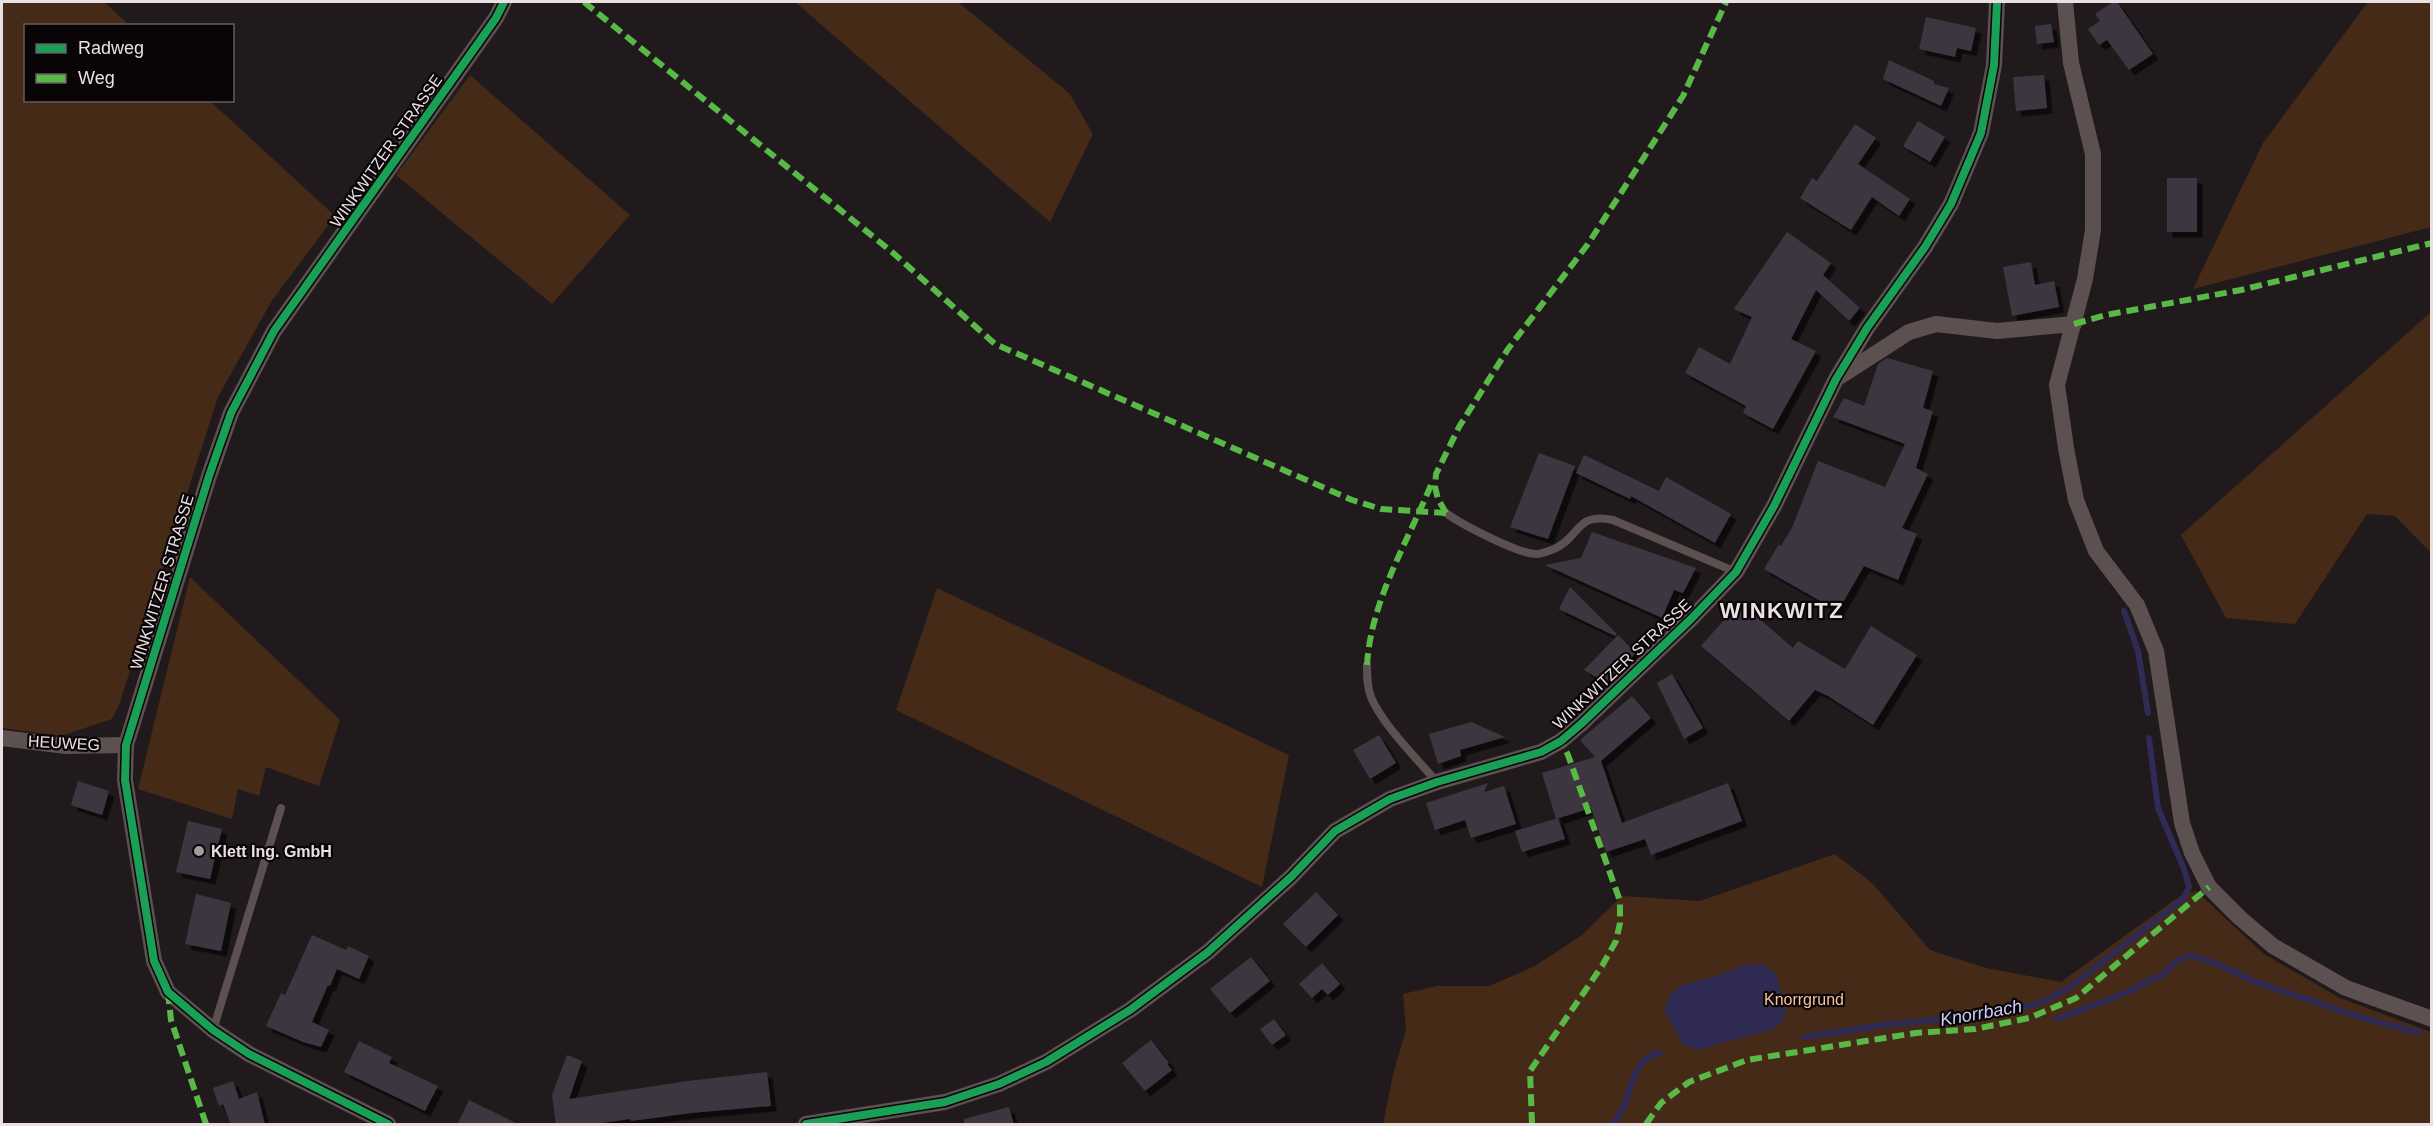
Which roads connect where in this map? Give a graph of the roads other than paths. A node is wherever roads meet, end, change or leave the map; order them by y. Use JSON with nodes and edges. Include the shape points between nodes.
{"nodes":[{"id":1,"x":504,"y":2,"type":"edge"},
{"id":2,"x":1997,"y":2,"type":"edge"},
{"id":3,"x":2065,"y":2,"type":"edge"},
{"id":4,"x":2074,"y":324,"type":"junction"},
{"id":5,"x":1836,"y":380,"type":"junction"},
{"id":6,"x":1446,"y":513,"type":"dead end"},
{"id":7,"x":1736,"y":572,"type":"junction"},
{"id":8,"x":1367,"y":665,"type":"dead end"},
{"id":9,"x":2,"y":738,"type":"edge"},
{"id":10,"x":126,"y":745,"type":"junction"},
{"id":11,"x":1437,"y":782,"type":"junction"},
{"id":12,"x":281,"y":808,"type":"dead end"},
{"id":13,"x":2432,"y":1019,"type":"edge"},
{"id":14,"x":213,"y":1030,"type":"junction"},
{"id":15,"x":387,"y":1125,"type":"edge"},
{"id":16,"x":806,"y":1125,"type":"edge"}],
"edges":[{"from":1,"to":10,"type":"street","name":"WINKWITZER STRASSE","via":[[274,331],[231,413]]},
{"from":2,"to":5,"type":"street","name":"WINKWITZER STRASSE","via":[[1994,65],[1981,133],[1951,204]]},
{"from":3,"to":4,"type":"street","via":[[2071,63],[2093,154],[2093,230]]},
{"from":4,"to":5,"type":"street","via":[[1996,331],[1936,324],[1909,332]]},
{"from":4,"to":13,"type":"street","via":[[2056,385],[2076,500],[2096,550],[2137,605],[2156,651],[2182,823],[2209,887],[2273,946],[2346,988]]},
{"from":5,"to":7,"type":"street","name":"WINKWITZER STRASSE","via":[[1774,506]]},
{"from":6,"to":7,"type":"lane","via":[[1475,531],[1535,554],[1555,548],[1589,519],[1600,517]]},
{"from":7,"to":11,"type":"street","name":"WINKWITZER STRASSE","via":[[1561,741],[1541,752]]},
{"from":8,"to":11,"type":"lane","via":[[1371,699]]},
{"from":9,"to":10,"type":"street","name":"HEUWEG","via":[[66,746]]},
{"from":10,"to":14,"type":"street","name":"WINKWITZER STRASSE","via":[[124,780],[154,961],[168,992]]},
{"from":11,"to":16,"type":"street","name":"WINKWITZER STRASSE","via":[[1390,799],[1335,831],[1208,952],[1130,1010],[1046,1062],[999,1084],[945,1102]]},
{"from":12,"to":14,"type":"lane"},
{"from":14,"to":15,"type":"street","name":"WINKWITZER STRASSE","via":[[249,1054]]}]}
